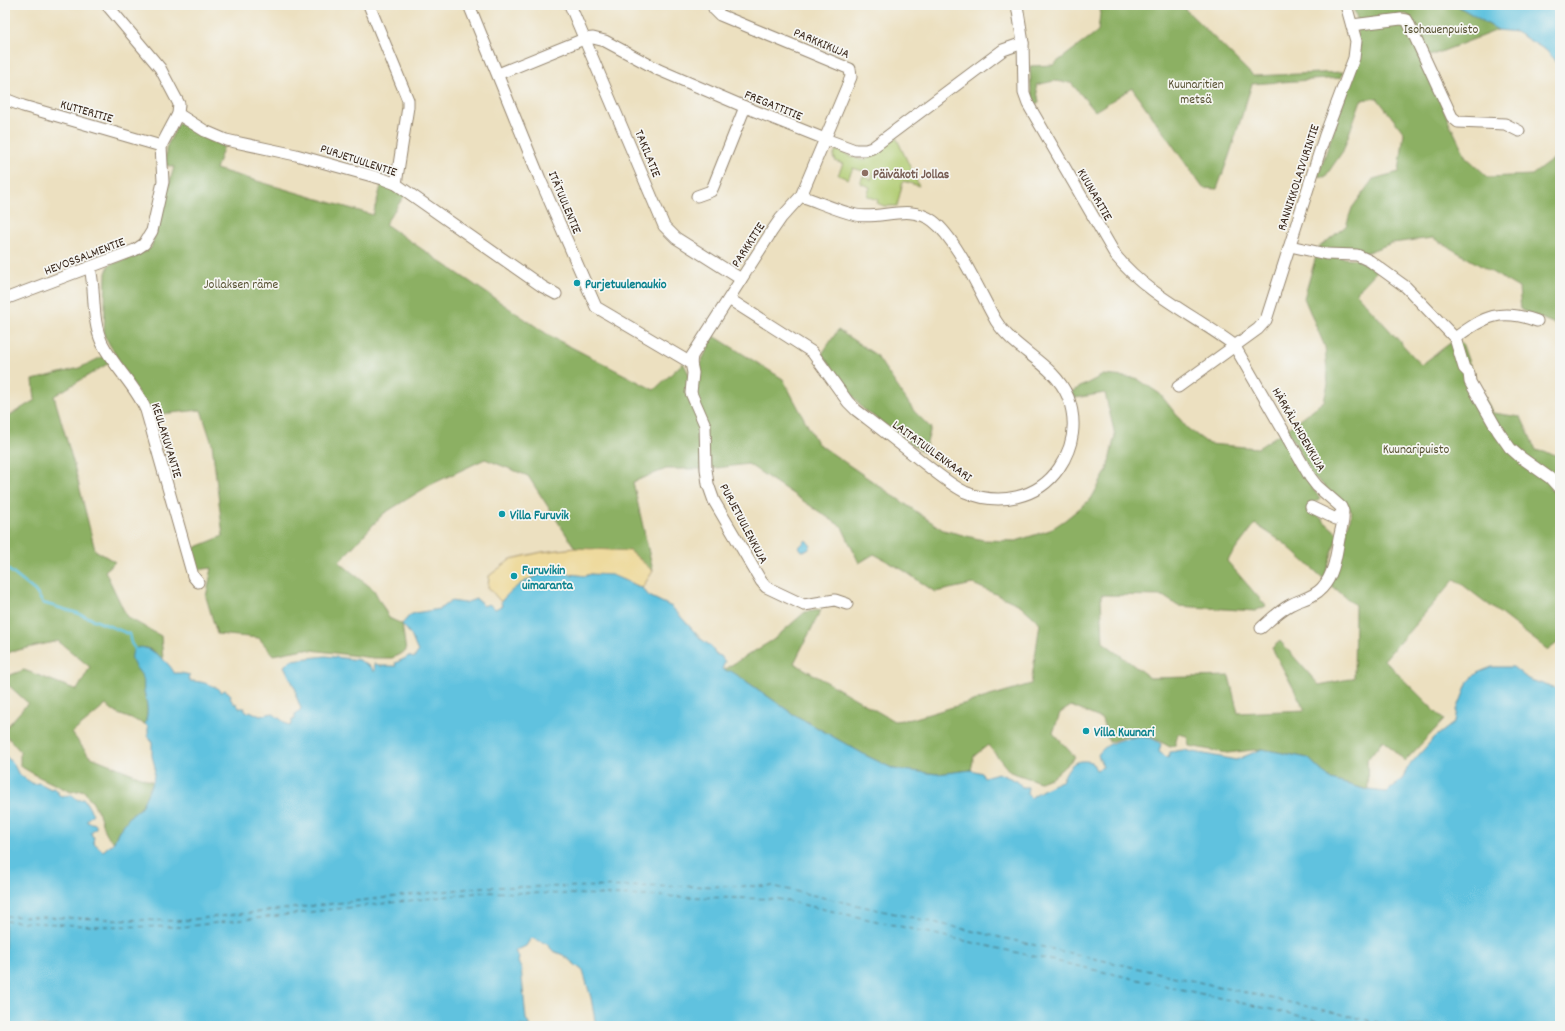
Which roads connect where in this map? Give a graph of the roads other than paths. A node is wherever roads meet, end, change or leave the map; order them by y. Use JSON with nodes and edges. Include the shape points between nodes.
{"nodes":[{"id":1,"x":107,"y":5,"type":"edge"},
{"id":2,"x":369,"y":5,"type":"edge"},
{"id":3,"x":470,"y":5,"type":"edge"},
{"id":4,"x":570,"y":5,"type":"edge"},
{"id":5,"x":1017,"y":5,"type":"edge"},
{"id":6,"x":1346,"y":5,"type":"edge"},
{"id":7,"x":714,"y":9,"type":"dead end"},
{"id":8,"x":1352,"y":25,"type":"junction"},
{"id":9,"x":584,"y":39,"type":"junction"},
{"id":10,"x":1023,"y":43,"type":"junction"},
{"id":11,"x":498,"y":74,"type":"junction"},
{"id":12,"x":5,"y":99,"type":"edge"},
{"id":13,"x":746,"y":107,"type":"junction"},
{"id":14,"x":178,"y":114,"type":"junction"},
{"id":15,"x":1519,"y":131,"type":"dead end"},
{"id":16,"x":825,"y":139,"type":"junction"},
{"id":17,"x":161,"y":146,"type":"junction"},
{"id":18,"x":396,"y":184,"type":"junction"},
{"id":19,"x":697,"y":196,"type":"dead end"},
{"id":20,"x":801,"y":196,"type":"junction"},
{"id":21,"x":1290,"y":246,"type":"junction"},
{"id":22,"x":90,"y":268,"type":"junction"},
{"id":23,"x":741,"y":279,"type":"junction"},
{"id":24,"x":556,"y":294,"type":"dead end"},
{"id":25,"x":5,"y":299,"type":"edge"},
{"id":26,"x":729,"y":299,"type":"junction"},
{"id":27,"x":1537,"y":321,"type":"dead end"},
{"id":28,"x":1455,"y":338,"type":"junction"},
{"id":29,"x":1234,"y":345,"type":"junction"},
{"id":30,"x":690,"y":363,"type":"junction"},
{"id":31,"x":1178,"y":387,"type":"dead end"},
{"id":32,"x":1560,"y":489,"type":"edge"},
{"id":33,"x":1311,"y":506,"type":"dead end"},
{"id":34,"x":1343,"y":511,"type":"junction"},
{"id":35,"x":198,"y":582,"type":"dead end"},
{"id":36,"x":847,"y":604,"type":"dead end"},
{"id":37,"x":1261,"y":628,"type":"dead end"}],
"edges":[{"from":1,"to":14,"type":"street","via":[[164,74],[178,104]]},
{"from":2,"to":18,"type":"street","via":[[408,100]]},
{"from":3,"to":11,"type":"street","name":"ITÄTUULENTIE"},
{"from":4,"to":9,"type":"street","name":"TAKILATIE"},
{"from":5,"to":10,"type":"street","name":"KUUNARITIE"},
{"from":6,"to":8,"type":"street","name":"RANNIKKOLAIVURINTIE"},
{"from":7,"to":16,"type":"street","name":"PARKKIKUJA","via":[[720,15],[850,69],[850,77]]},
{"from":8,"to":15,"type":"street","via":[[1407,20],[1452,117],[1458,122],[1505,124]]},
{"from":8,"to":21,"type":"street","name":"RANNIKKOLAIVURINTIE","via":[[1356,41],[1354,58],[1325,135]]},
{"from":9,"to":11,"type":"street","name":"FREGATTITIE"},
{"from":9,"to":13,"type":"street","name":"FREGATTITIE","via":[[605,41],[659,70]]},
{"from":9,"to":23,"type":"street","name":"TAKILATIE","via":[[664,226],[676,238]]},
{"from":10,"to":16,"type":"street","name":"FREGATTITIE","via":[[1003,50],[872,148],[855,150]]},
{"from":10,"to":29,"type":"street","name":"KUUNARITIE","via":[[1024,93],[1028,104],[1116,256],[1145,286]]},
{"from":11,"to":30,"type":"street","name":"ITÄTUULENTIE","via":[[596,307]]},
{"from":12,"to":17,"type":"street","name":"KUTTERITIE"},
{"from":13,"to":16,"type":"street","name":"FREGATTITIE"},
{"from":13,"to":19,"type":"street","via":[[711,191]]},
{"from":14,"to":17,"type":"street"},
{"from":14,"to":18,"type":"street","name":"PURJETUULENTIE","via":[[205,131],[226,140],[296,155]]},
{"from":16,"to":20,"type":"street","name":"PARKKITIE"},
{"from":17,"to":22,"type":"street","name":"HEVOSSALMENTIE","via":[[163,182],[156,219],[148,238],[136,250]]},
{"from":18,"to":24,"type":"street","name":"PURJETUULENTIE"},
{"from":20,"to":23,"type":"street","name":"PARKKITIE","via":[[781,218]]},
{"from":20,"to":26,"type":"street","name":"LAITATUULENKAARI","via":[[857,215],[911,213],[932,220],[941,229],[1006,334],[1052,373],[1064,388],[1074,424],[1068,452],[1054,474],[1034,491],[1006,499],[991,499],[965,491],[937,474],[856,410],[812,352]]},
{"from":21,"to":28,"type":"street","via":[[1326,254],[1357,255],[1370,260],[1406,287]]},
{"from":21,"to":29,"type":"street","name":"RANNIKKOLAIVURINTIE","via":[[1266,320],[1258,329]]},
{"from":22,"to":25,"type":"street","name":"HEVOSSALMENTIE"},
{"from":22,"to":35,"type":"street","name":"KEULAKUVANTIE","via":[[94,288],[93,309],[98,331],[107,351],[146,410],[193,576]]},
{"from":23,"to":26,"type":"street","name":"PARKKITIE"},
{"from":26,"to":30,"type":"street","name":"PARKKITIE"},
{"from":27,"to":28,"type":"street","via":[[1501,314],[1476,323]]},
{"from":28,"to":32,"type":"street","via":[[1470,382],[1498,432],[1510,448],[1550,478]]},
{"from":29,"to":31,"type":"street","name":"RANNIKKOLAIVURINTIE"},
{"from":29,"to":34,"type":"street","name":"HÄRKÄLAHDENKUJA","via":[[1310,477]]},
{"from":30,"to":36,"type":"street","name":"PURJETUULENKUJA","via":[[693,372],[691,393],[705,425],[706,469],[710,492],[761,581],[766,587],[804,605],[835,600]]},
{"from":33,"to":34,"type":"street","via":[[1336,519]]},
{"from":34,"to":37,"type":"street","via":[[1344,519],[1336,559],[1326,582],[1314,595],[1283,609]]}]}
